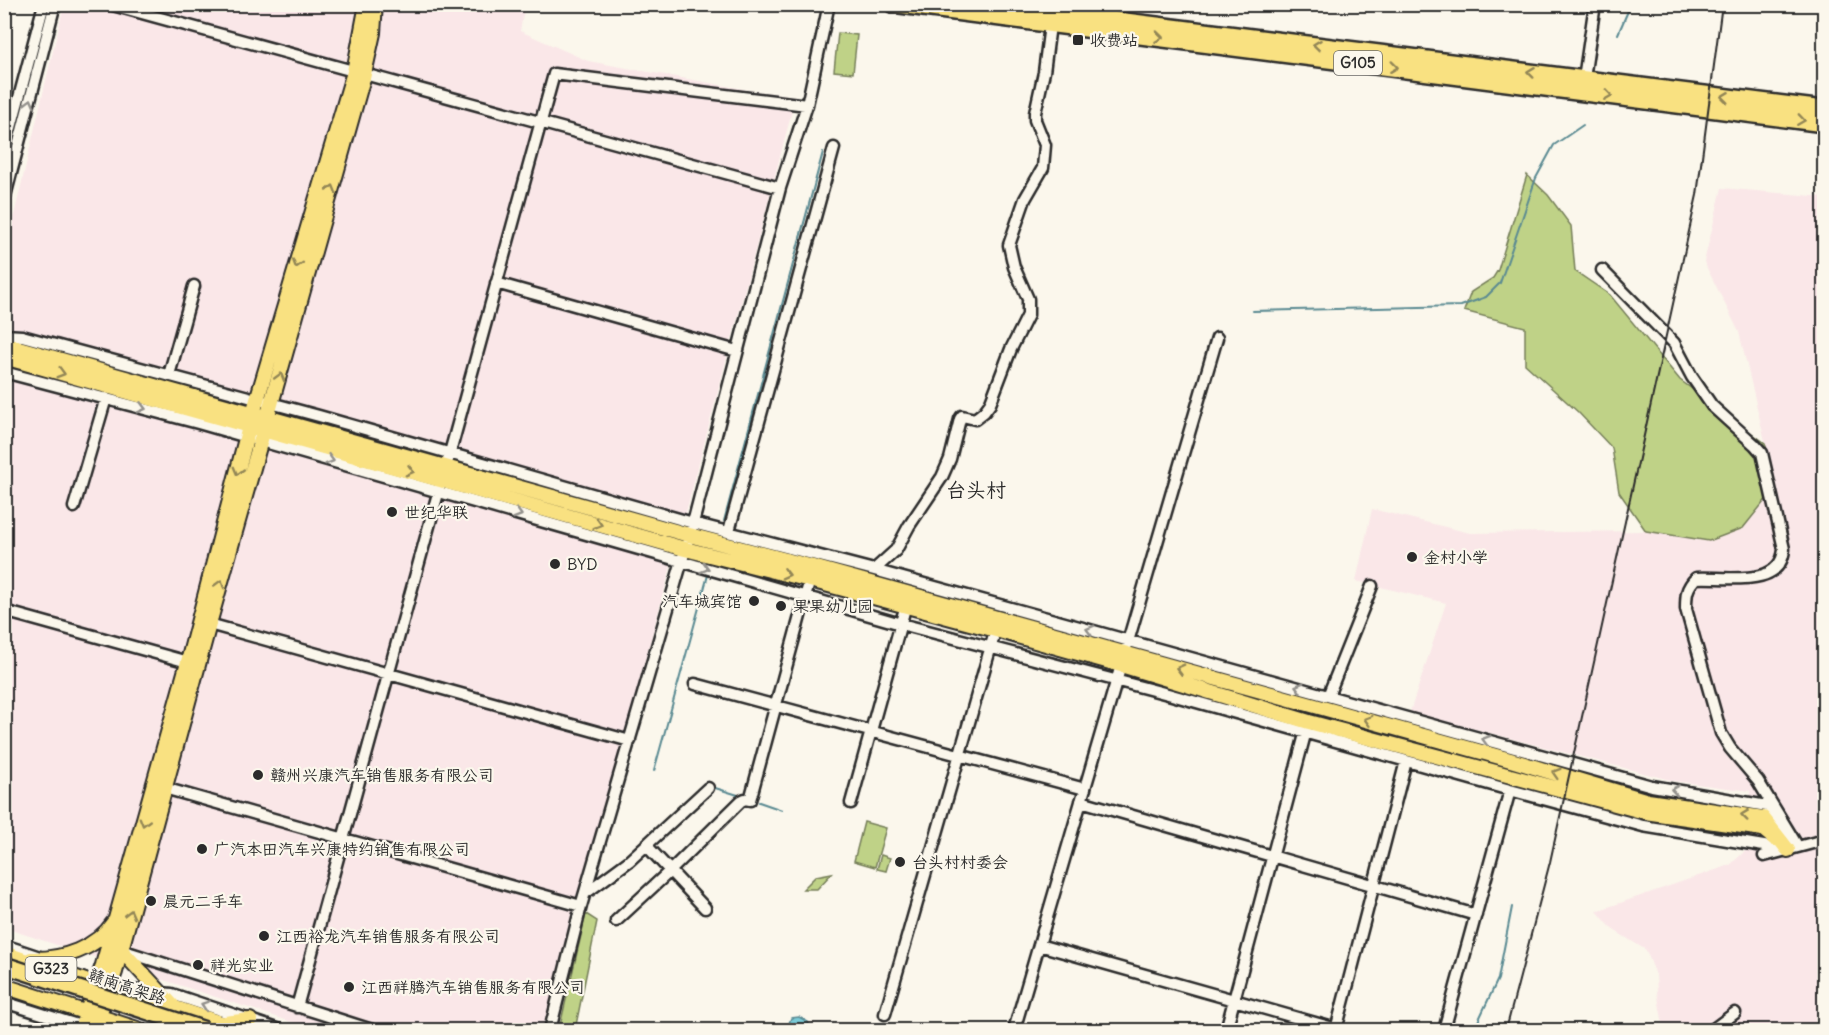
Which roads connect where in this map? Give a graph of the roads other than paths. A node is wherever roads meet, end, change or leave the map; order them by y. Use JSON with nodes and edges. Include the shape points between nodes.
{"nodes":[{"id":1,"x":44,"y":4,"type":"edge"},
{"id":2,"x":55,"y":4,"type":"edge"},
{"id":3,"x":109,"y":4,"type":"edge"},
{"id":4,"x":367,"y":4,"type":"edge"},
{"id":5,"x":375,"y":4,"type":"edge"},
{"id":6,"x":829,"y":4,"type":"edge"},
{"id":7,"x":892,"y":4,"type":"edge"},
{"id":8,"x":991,"y":4,"type":"edge"},
{"id":9,"x":1595,"y":4,"type":"edge"},
{"id":10,"x":1111,"y":12,"type":"edge"},
{"id":11,"x":1050,"y":25,"type":"junction"},
{"id":12,"x":359,"y":73,"type":"junction"},
{"id":13,"x":1583,"y":85,"type":"junction"},
{"id":14,"x":807,"y":105,"type":"junction"},
{"id":15,"x":1824,"y":110,"type":"edge"},
{"id":16,"x":540,"y":122,"type":"junction"},
{"id":17,"x":1824,"y":124,"type":"edge"},
{"id":18,"x":834,"y":148,"type":"dead end"},
{"id":19,"x":4,"y":154,"type":"edge"},
{"id":20,"x":780,"y":188,"type":"junction"},
{"id":21,"x":4,"y":200,"type":"edge"},
{"id":22,"x":1602,"y":270,"type":"dead end"},
{"id":23,"x":496,"y":284,"type":"junction"},
{"id":24,"x":194,"y":286,"type":"dead end"},
{"id":25,"x":4,"y":335,"type":"edge"},
{"id":26,"x":1217,"y":338,"type":"dead end"},
{"id":27,"x":4,"y":344,"type":"edge"},
{"id":28,"x":737,"y":351,"type":"junction"},
{"id":29,"x":4,"y":357,"type":"edge"},
{"id":30,"x":4,"y":372,"type":"edge"},
{"id":31,"x":169,"y":375,"type":"junction"},
{"id":32,"x":106,"y":398,"type":"junction"},
{"id":33,"x":255,"y":406,"type":"junction"},
{"id":34,"x":270,"y":410,"type":"junction"},
{"id":35,"x":248,"y":432,"type":"junction"},
{"id":36,"x":263,"y":436,"type":"junction"},
{"id":37,"x":444,"y":473,"type":"junction"},
{"id":38,"x":74,"y":507,"type":"dead end"},
{"id":39,"x":691,"y":529,"type":"junction"},
{"id":40,"x":729,"y":531,"type":"junction"},
{"id":41,"x":683,"y":555,"type":"junction"},
{"id":42,"x":813,"y":567,"type":"junction"},
{"id":43,"x":874,"y":570,"type":"junction"},
{"id":44,"x":1372,"y":586,"type":"dead end"},
{"id":45,"x":909,"y":594,"type":"junction"},
{"id":46,"x":805,"y":597,"type":"junction"},
{"id":47,"x":4,"y":611,"type":"edge"},
{"id":48,"x":999,"y":618,"type":"junction"},
{"id":49,"x":209,"y":624,"type":"junction"},
{"id":50,"x":901,"y":624,"type":"junction"},
{"id":51,"x":991,"y":646,"type":"junction"},
{"id":52,"x":1124,"y":653,"type":"junction"},
{"id":53,"x":193,"y":663,"type":"junction"},
{"id":54,"x":389,"y":674,"type":"junction"},
{"id":55,"x":1116,"y":681,"type":"junction"},
{"id":56,"x":695,"y":684,"type":"dead end"},
{"id":57,"x":1328,"y":696,"type":"junction"},
{"id":58,"x":776,"y":705,"type":"junction"},
{"id":59,"x":1307,"y":728,"type":"junction"},
{"id":60,"x":871,"y":731,"type":"junction"},
{"id":61,"x":630,"y":741,"type":"junction"},
{"id":62,"x":960,"y":755,"type":"junction"},
{"id":63,"x":1407,"y":761,"type":"junction"},
{"id":64,"x":159,"y":787,"type":"junction"},
{"id":65,"x":708,"y":788,"type":"dead end"},
{"id":66,"x":1085,"y":789,"type":"junction"},
{"id":67,"x":1510,"y":790,"type":"junction"},
{"id":68,"x":1081,"y":801,"type":"junction"},
{"id":69,"x":851,"y":803,"type":"dead end"},
{"id":70,"x":344,"y":838,"type":"junction"},
{"id":71,"x":1824,"y":840,"type":"edge"},
{"id":72,"x":646,"y":845,"type":"junction"},
{"id":73,"x":1793,"y":848,"type":"junction"},
{"id":74,"x":1272,"y":856,"type":"junction"},
{"id":75,"x":1764,"y":856,"type":"dead end"},
{"id":76,"x":670,"y":871,"type":"junction"},
{"id":77,"x":1374,"y":886,"type":"junction"},
{"id":78,"x":587,"y":892,"type":"junction"},
{"id":79,"x":581,"y":906,"type":"junction"},
{"id":80,"x":705,"y":908,"type":"dead end"},
{"id":81,"x":1476,"y":915,"type":"junction"},
{"id":82,"x":116,"y":921,"type":"junction"},
{"id":83,"x":616,"y":921,"type":"dead end"},
{"id":84,"x":1039,"y":945,"type":"junction"},
{"id":85,"x":121,"y":950,"type":"junction"},
{"id":86,"x":6,"y":954,"type":"edge"},
{"id":87,"x":45,"y":959,"type":"junction"},
{"id":88,"x":4,"y":976,"type":"edge"},
{"id":89,"x":4,"y":986,"type":"edge"},
{"id":90,"x":103,"y":987,"type":"junction"},
{"id":91,"x":159,"y":993,"type":"junction"},
{"id":92,"x":1234,"y":1000,"type":"junction"},
{"id":93,"x":4,"y":1002,"type":"edge"},
{"id":94,"x":297,"y":1006,"type":"junction"},
{"id":95,"x":175,"y":1008,"type":"junction"},
{"id":96,"x":1735,"y":1013,"type":"dead end"},
{"id":97,"x":885,"y":1014,"type":"dead end"},
{"id":98,"x":91,"y":1023,"type":"edge"},
{"id":99,"x":245,"y":1025,"type":"edge"},
{"id":100,"x":212,"y":1027,"type":"edge"},
{"id":101,"x":140,"y":1030,"type":"edge"},
{"id":102,"x":173,"y":1030,"type":"edge"},
{"id":103,"x":280,"y":1030,"type":"edge"},
{"id":104,"x":372,"y":1030,"type":"edge"},
{"id":105,"x":550,"y":1030,"type":"edge"},
{"id":106,"x":1014,"y":1030,"type":"edge"},
{"id":107,"x":1226,"y":1030,"type":"edge"},
{"id":108,"x":1338,"y":1030,"type":"edge"},
{"id":109,"x":1444,"y":1030,"type":"edge"},
{"id":110,"x":1712,"y":1030,"type":"edge"}],
"edges":[{"from":1,"to":19,"type":"street"},
{"from":21,"to":2,"type":"street","one_way":true},
{"from":3,"to":12,"type":"street"},
{"from":4,"to":12,"type":"main road"},
{"from":5,"to":12,"type":"main road","via":[[373,33]]},
{"from":6,"to":14,"type":"street"},
{"from":7,"to":11,"type":"highway","number":"G105"},
{"from":8,"to":10,"type":"highway","number":"G105"},
{"from":9,"to":13,"type":"street"},
{"from":13,"to":10,"type":"highway","number":"G105","one_way":true},
{"from":11,"to":13,"type":"highway","number":"G105","one_way":true},
{"from":11,"to":43,"type":"street","via":[[1035,113],[1045,145],[1043,168],[1025,199],[1009,245],[1028,299],[1028,315],[990,404],[980,416],[962,416],[942,477],[896,550]]},
{"from":12,"to":16,"type":"street"},
{"from":12,"to":33,"type":"main road","one_way":true},
{"from":34,"to":12,"type":"main road","one_way":true},
{"from":15,"to":13,"type":"highway","number":"G105","one_way":true},
{"from":13,"to":17,"type":"highway","number":"G105","one_way":true},
{"from":14,"to":16,"type":"street","via":[[554,74]]},
{"from":14,"to":20,"type":"street"},
{"from":16,"to":20,"type":"street"},
{"from":16,"to":23,"type":"street"},
{"from":18,"to":40,"type":"street"},
{"from":20,"to":28,"type":"street"},
{"from":22,"to":73,"type":"street","via":[[1674,343],[1712,406],[1762,453],[1784,549],[1783,560],[1773,572],[1756,577],[1696,578],[1685,592],[1686,609],[1721,733],[1758,781]]},
{"from":23,"to":28,"type":"street"},
{"from":23,"to":37,"type":"street"},
{"from":24,"to":31,"type":"street"},
{"from":25,"to":31,"type":"street","via":[[22,336]]},
{"from":26,"to":52,"type":"street"},
{"from":27,"to":33,"type":"main road"},
{"from":28,"to":39,"type":"street"},
{"from":29,"to":35,"type":"main road","one_way":true},
{"from":30,"to":32,"type":"street"},
{"from":31,"to":33,"type":"street"},
{"from":32,"to":35,"type":"street","one_way":true},
{"from":32,"to":38,"type":"street"},
{"from":33,"to":34,"type":"main road"},
{"from":33,"to":35,"type":"main road"},
{"from":34,"to":36,"type":"main road"},
{"from":34,"to":37,"type":"main road"},
{"from":35,"to":36,"type":"main road"},
{"from":35,"to":53,"type":"main road","one_way":true},
{"from":36,"to":37,"type":"main road","one_way":true},
{"from":49,"to":36,"type":"main road","one_way":true},
{"from":37,"to":39,"type":"main road"},
{"from":37,"to":41,"type":"main road","one_way":true},
{"from":37,"to":54,"type":"street"},
{"from":39,"to":40,"type":"street"},
{"from":39,"to":41,"type":"street"},
{"from":39,"to":42,"type":"main road"},
{"from":40,"to":42,"type":"street"},
{"from":41,"to":42,"type":"main road","one_way":true},
{"from":41,"to":46,"type":"street","one_way":true},
{"from":41,"to":61,"type":"street"},
{"from":42,"to":43,"type":"street"},
{"from":42,"to":45,"type":"main road"},
{"from":42,"to":46,"type":"street"},
{"from":43,"to":45,"type":"street"},
{"from":44,"to":57,"type":"street"},
{"from":45,"to":48,"type":"main road"},
{"from":45,"to":48,"type":"street"},
{"from":45,"to":50,"type":"street"},
{"from":46,"to":50,"type":"street"},
{"from":46,"to":58,"type":"street"},
{"from":47,"to":53,"type":"street"},
{"from":48,"to":51,"type":"street"},
{"from":48,"to":52,"type":"main road"},
{"from":52,"to":48,"type":"street","one_way":true},
{"from":49,"to":53,"type":"main road"},
{"from":49,"to":54,"type":"street"},
{"from":50,"to":51,"type":"street"},
{"from":50,"to":60,"type":"street"},
{"from":51,"to":55,"type":"street"},
{"from":51,"to":62,"type":"street"},
{"from":52,"to":55,"type":"street"},
{"from":57,"to":52,"type":"street","one_way":true},
{"from":52,"to":59,"type":"main road"},
{"from":73,"to":52,"type":"main road","one_way":true,"via":[[1763,818],[1648,801]]},
{"from":53,"to":64,"type":"main road"},
{"from":54,"to":61,"type":"street"},
{"from":54,"to":70,"type":"street"},
{"from":55,"to":59,"type":"street"},
{"from":55,"to":66,"type":"street"},
{"from":56,"to":58,"type":"street"},
{"from":73,"to":57,"type":"street","one_way":true,"via":[[1767,806],[1652,786]]},
{"from":58,"to":60,"type":"street"},
{"from":58,"to":76,"type":"street","via":[[750,801],[741,801]]},
{"from":59,"to":63,"type":"street"},
{"from":59,"to":73,"type":"main road","via":[[1645,812],[1763,829]]},
{"from":59,"to":74,"type":"street"},
{"from":60,"to":62,"type":"street"},
{"from":60,"to":69,"type":"street"},
{"from":61,"to":78,"type":"street"},
{"from":62,"to":66,"type":"street"},
{"from":62,"to":97,"type":"street"},
{"from":63,"to":67,"type":"street"},
{"from":63,"to":77,"type":"street"},
{"from":64,"to":70,"type":"street"},
{"from":64,"to":82,"type":"main road","one_way":true},
{"from":85,"to":64,"type":"main road","one_way":true},
{"from":65,"to":72,"type":"street"},
{"from":66,"to":68,"type":"street"},
{"from":67,"to":73,"type":"street","via":[[1643,826]]},
{"from":67,"to":81,"type":"street"},
{"from":68,"to":74,"type":"street"},
{"from":68,"to":84,"type":"street"},
{"from":70,"to":79,"type":"street"},
{"from":70,"to":94,"type":"street"},
{"from":71,"to":73,"type":"street"},
{"from":72,"to":76,"type":"street"},
{"from":72,"to":78,"type":"street"},
{"from":73,"to":75,"type":"street"},
{"from":74,"to":77,"type":"street"},
{"from":74,"to":92,"type":"street"},
{"from":76,"to":80,"type":"street"},
{"from":76,"to":83,"type":"street"},
{"from":77,"to":81,"type":"street"},
{"from":77,"to":108,"type":"street"},
{"from":78,"to":79,"type":"street"},
{"from":79,"to":105,"type":"street"},
{"from":81,"to":109,"type":"street"},
{"from":82,"to":87,"type":"main road","via":[[81,950]]},
{"from":82,"to":90,"type":"main road"},
{"from":84,"to":92,"type":"street"},
{"from":84,"to":106,"type":"street"},
{"from":85,"to":90,"type":"main road"},
{"from":85,"to":91,"type":"main road"},
{"from":85,"to":94,"type":"street"},
{"from":86,"to":87,"type":"main road"},
{"from":86,"to":90,"type":"main road","number":"G323"},
{"from":86,"to":100,"type":"highway","name":"赣南高架路","bridge":true},
{"from":87,"to":90,"type":"street"},
{"from":88,"to":102,"type":"highway","name":"赣南高架路"},
{"from":89,"to":98,"type":"main road","number":"G323"},
{"from":90,"to":91,"type":"street"},
{"from":90,"to":95,"type":"main road","number":"G323"},
{"from":90,"to":98,"type":"main road"},
{"from":91,"to":95,"type":"main road"},
{"from":99,"to":91,"type":"street","one_way":true,"via":[[172,994]]},
{"from":92,"to":107,"type":"street"},
{"from":92,"to":108,"type":"street"},
{"from":93,"to":98,"type":"street"},
{"from":94,"to":104,"type":"street"},
{"from":95,"to":100,"type":"main road","number":"G323"},
{"from":96,"to":110,"type":"street"},
{"from":98,"to":101,"type":"main road","number":"G323"},
{"from":99,"to":100,"type":"main road","number":"G323"},
{"from":99,"to":103,"type":"street"}]}
